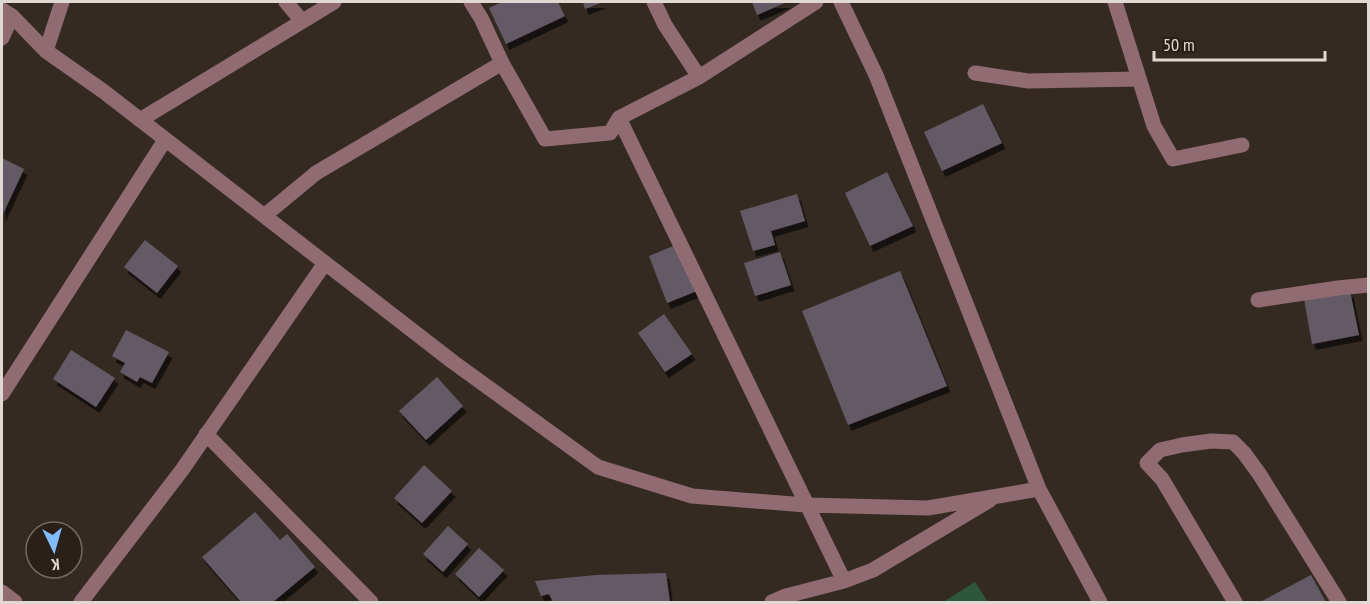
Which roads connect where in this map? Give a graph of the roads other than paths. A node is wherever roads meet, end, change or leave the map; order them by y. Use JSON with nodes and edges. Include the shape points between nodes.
{"nodes":[{"id":1,"x":62,"y":2,"type":"edge"},
{"id":2,"x":286,"y":2,"type":"edge"},
{"id":3,"x":334,"y":2,"type":"edge"},
{"id":4,"x":471,"y":2,"type":"edge"},
{"id":5,"x":654,"y":2,"type":"edge"},
{"id":6,"x":816,"y":2,"type":"edge"},
{"id":7,"x":841,"y":2,"type":"edge"},
{"id":8,"x":1115,"y":2,"type":"edge"},
{"id":9,"x":7,"y":13,"type":"edge"},
{"id":10,"x":303,"y":21,"type":"junction"},
{"id":11,"x":2,"y":38,"type":"edge"},
{"id":12,"x":46,"y":51,"type":"junction"},
{"id":13,"x":502,"y":63,"type":"junction"},
{"id":14,"x":975,"y":73,"type":"dead end"},
{"id":15,"x":699,"y":77,"type":"junction"},
{"id":16,"x":1139,"y":79,"type":"junction"},
{"id":17,"x":619,"y":118,"type":"junction"},
{"id":18,"x":140,"y":120,"type":"junction"},
{"id":19,"x":165,"y":140,"type":"junction"},
{"id":20,"x":1242,"y":145,"type":"dead end"},
{"id":21,"x":264,"y":216,"type":"junction"},
{"id":22,"x":325,"y":263,"type":"junction"},
{"id":23,"x":1368,"y":285,"type":"edge"},
{"id":24,"x":1258,"y":300,"type":"dead end"},
{"id":25,"x":2,"y":394,"type":"edge"},
{"id":26,"x":206,"y":434,"type":"junction"},
{"id":27,"x":1039,"y":489,"type":"junction"},
{"id":28,"x":997,"y":496,"type":"junction"},
{"id":29,"x":806,"y":505,"type":"junction"},
{"id":30,"x":844,"y":581,"type":"junction"},
{"id":31,"x":2,"y":592,"type":"edge"},
{"id":32,"x":789,"y":599,"type":"edge"},
{"id":33,"x":15,"y":603,"type":"edge"},
{"id":34,"x":81,"y":603,"type":"edge"},
{"id":35,"x":371,"y":603,"type":"edge"},
{"id":36,"x":772,"y":603,"type":"edge"},
{"id":37,"x":1100,"y":603,"type":"edge"},
{"id":38,"x":1235,"y":603,"type":"edge"},
{"id":39,"x":1339,"y":603,"type":"edge"}],
"edges":[{"from":1,"to":12,"type":"street"},
{"from":2,"to":10,"type":"street"},
{"from":3,"to":10,"type":"street"},
{"from":4,"to":13,"type":"street"},
{"from":5,"to":15,"type":"street"},
{"from":6,"to":15,"type":"street"},
{"from":7,"to":27,"type":"street","via":[[876,75]]},
{"from":8,"to":16,"type":"street"},
{"from":9,"to":11,"type":"street"},
{"from":9,"to":12,"type":"street"},
{"from":10,"to":18,"type":"street"},
{"from":12,"to":18,"type":"street"},
{"from":13,"to":17,"type":"street","via":[[545,139],[610,133]]},
{"from":13,"to":21,"type":"street","via":[[316,172]]},
{"from":14,"to":16,"type":"street","via":[[1028,81]]},
{"from":15,"to":17,"type":"street"},
{"from":16,"to":20,"type":"street","via":[[1154,126],[1173,159]]},
{"from":17,"to":29,"type":"street"},
{"from":18,"to":19,"type":"street"},
{"from":19,"to":21,"type":"street"},
{"from":19,"to":25,"type":"street"},
{"from":21,"to":22,"type":"street"},
{"from":22,"to":26,"type":"street"},
{"from":22,"to":29,"type":"street","via":[[598,467],[692,496]]},
{"from":23,"to":24,"type":"street"},
{"from":26,"to":34,"type":"street"},
{"from":26,"to":35,"type":"street"},
{"from":27,"to":28,"type":"street"},
{"from":27,"to":37,"type":"street"},
{"from":28,"to":29,"type":"street","via":[[928,508]]},
{"from":28,"to":30,"type":"street","via":[[873,570]]},
{"from":29,"to":30,"type":"street"},
{"from":30,"to":32,"type":"street"},
{"from":31,"to":33,"type":"street"},
{"from":32,"to":36,"type":"street"},
{"from":38,"to":39,"type":"street","via":[[1162,479],[1147,463],[1160,450],[1211,441],[1233,442],[1260,475]]}]}
